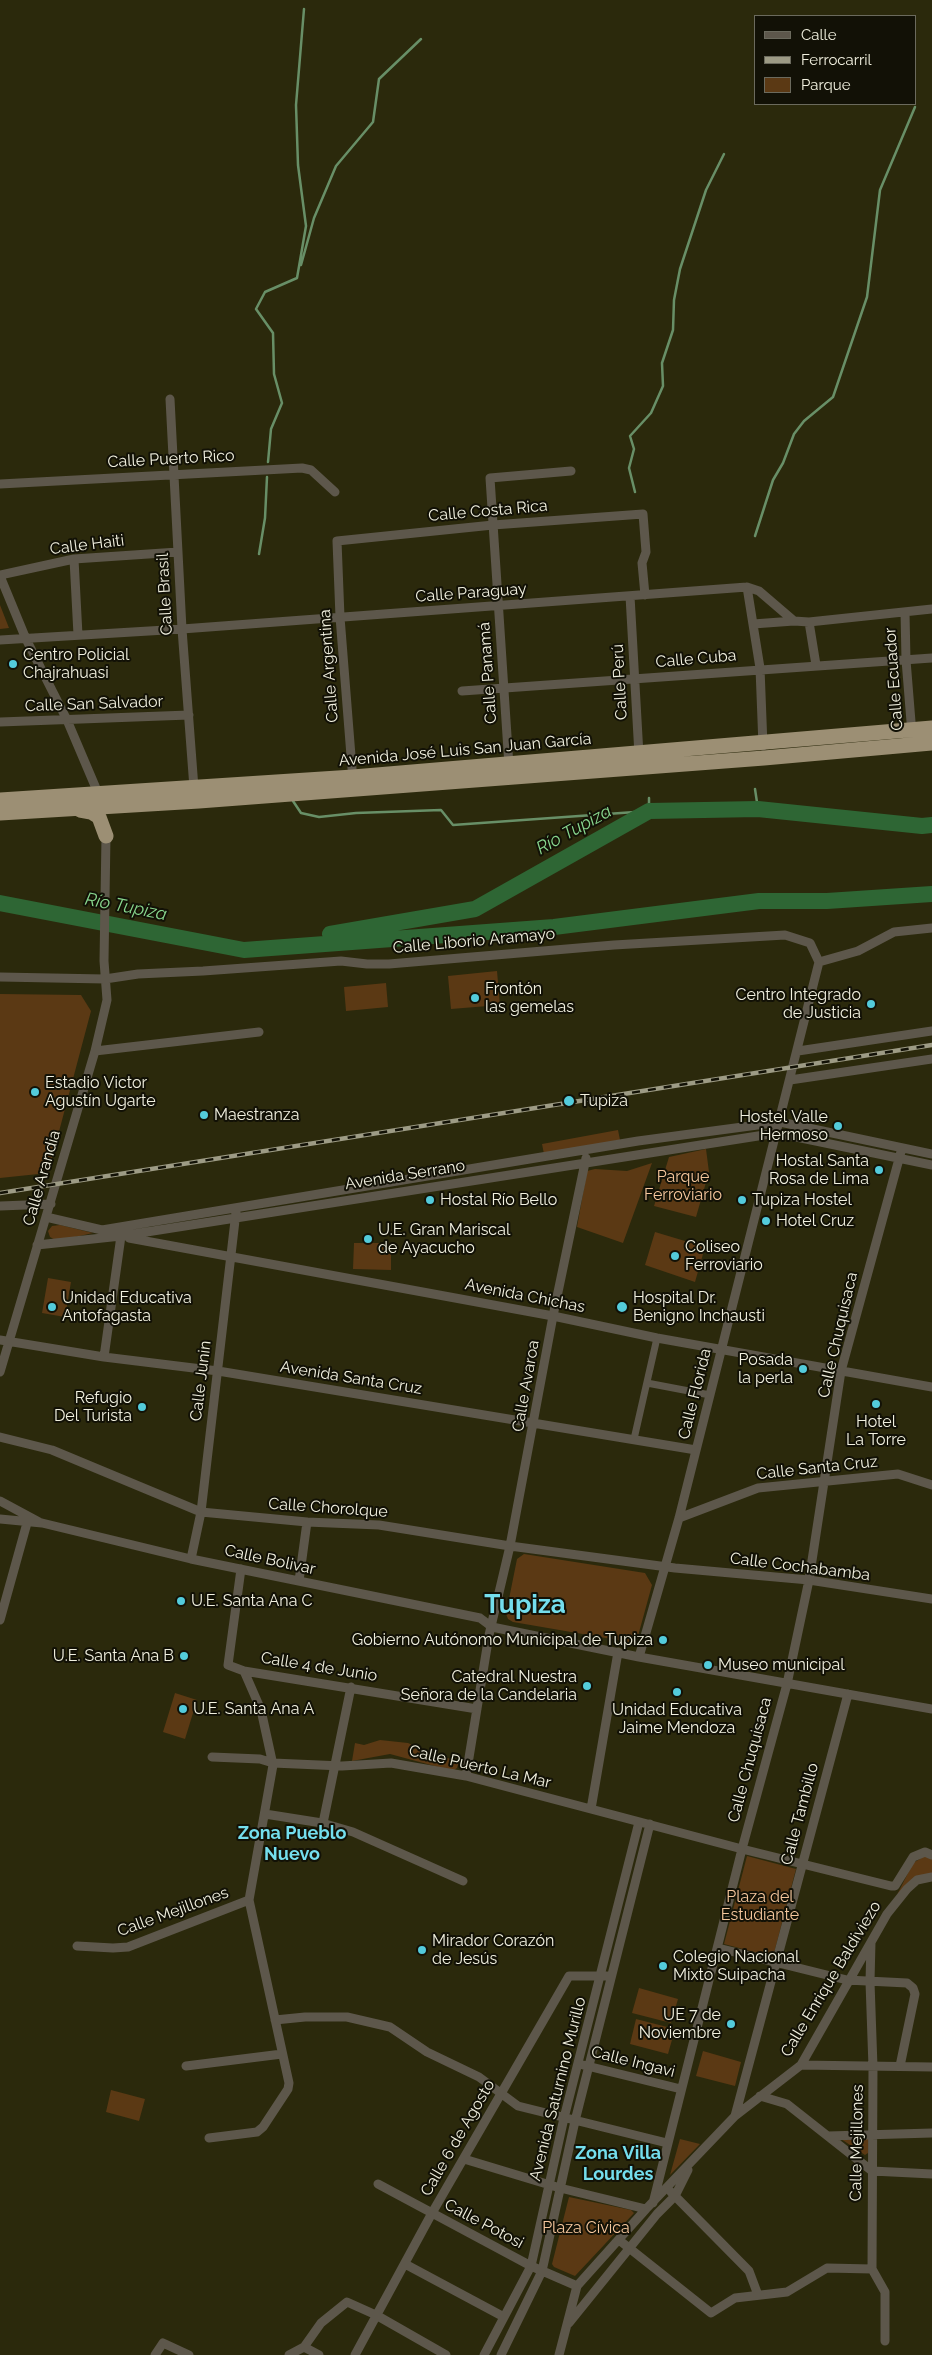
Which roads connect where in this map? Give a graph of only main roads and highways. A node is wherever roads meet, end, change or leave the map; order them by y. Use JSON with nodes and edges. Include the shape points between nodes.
{"nodes":[{"id":1,"x":932,"y":728,"type":"edge"},
{"id":2,"x":913,"y":737,"type":"junction"},
{"id":3,"x":932,"y":743,"type":"edge"},
{"id":4,"x":353,"y":783,"type":"junction"},
{"id":5,"x":0,"y":800,"type":"edge"},
{"id":6,"x":135,"y":804,"type":"junction"},
{"id":7,"x":69,"y":807,"type":"junction"},
{"id":8,"x":0,"y":813,"type":"edge"}],
"edges":[{"from":1,"to":2,"type":"highway","name":"Avenida José Luis San Juan García"},
{"from":2,"to":3,"type":"highway","name":"Avenida José Luis San Juan García"},
{"from":2,"to":4,"type":"highway","name":"Avenida José Luis San Juan García"},
{"from":4,"to":5,"type":"highway","name":"Avenida José Luis San Juan García","via":[[194,788]]},
{"from":4,"to":6,"type":"highway","name":"Avenida José Luis San Juan García"},
{"from":6,"to":7,"type":"highway","name":"Avenida José Luis San Juan García"},
{"from":6,"to":7,"type":"highway","via":[[112,816],[106,836],[100,817]]},
{"from":7,"to":8,"type":"highway","name":"Avenida José Luis San Juan García"}]}
